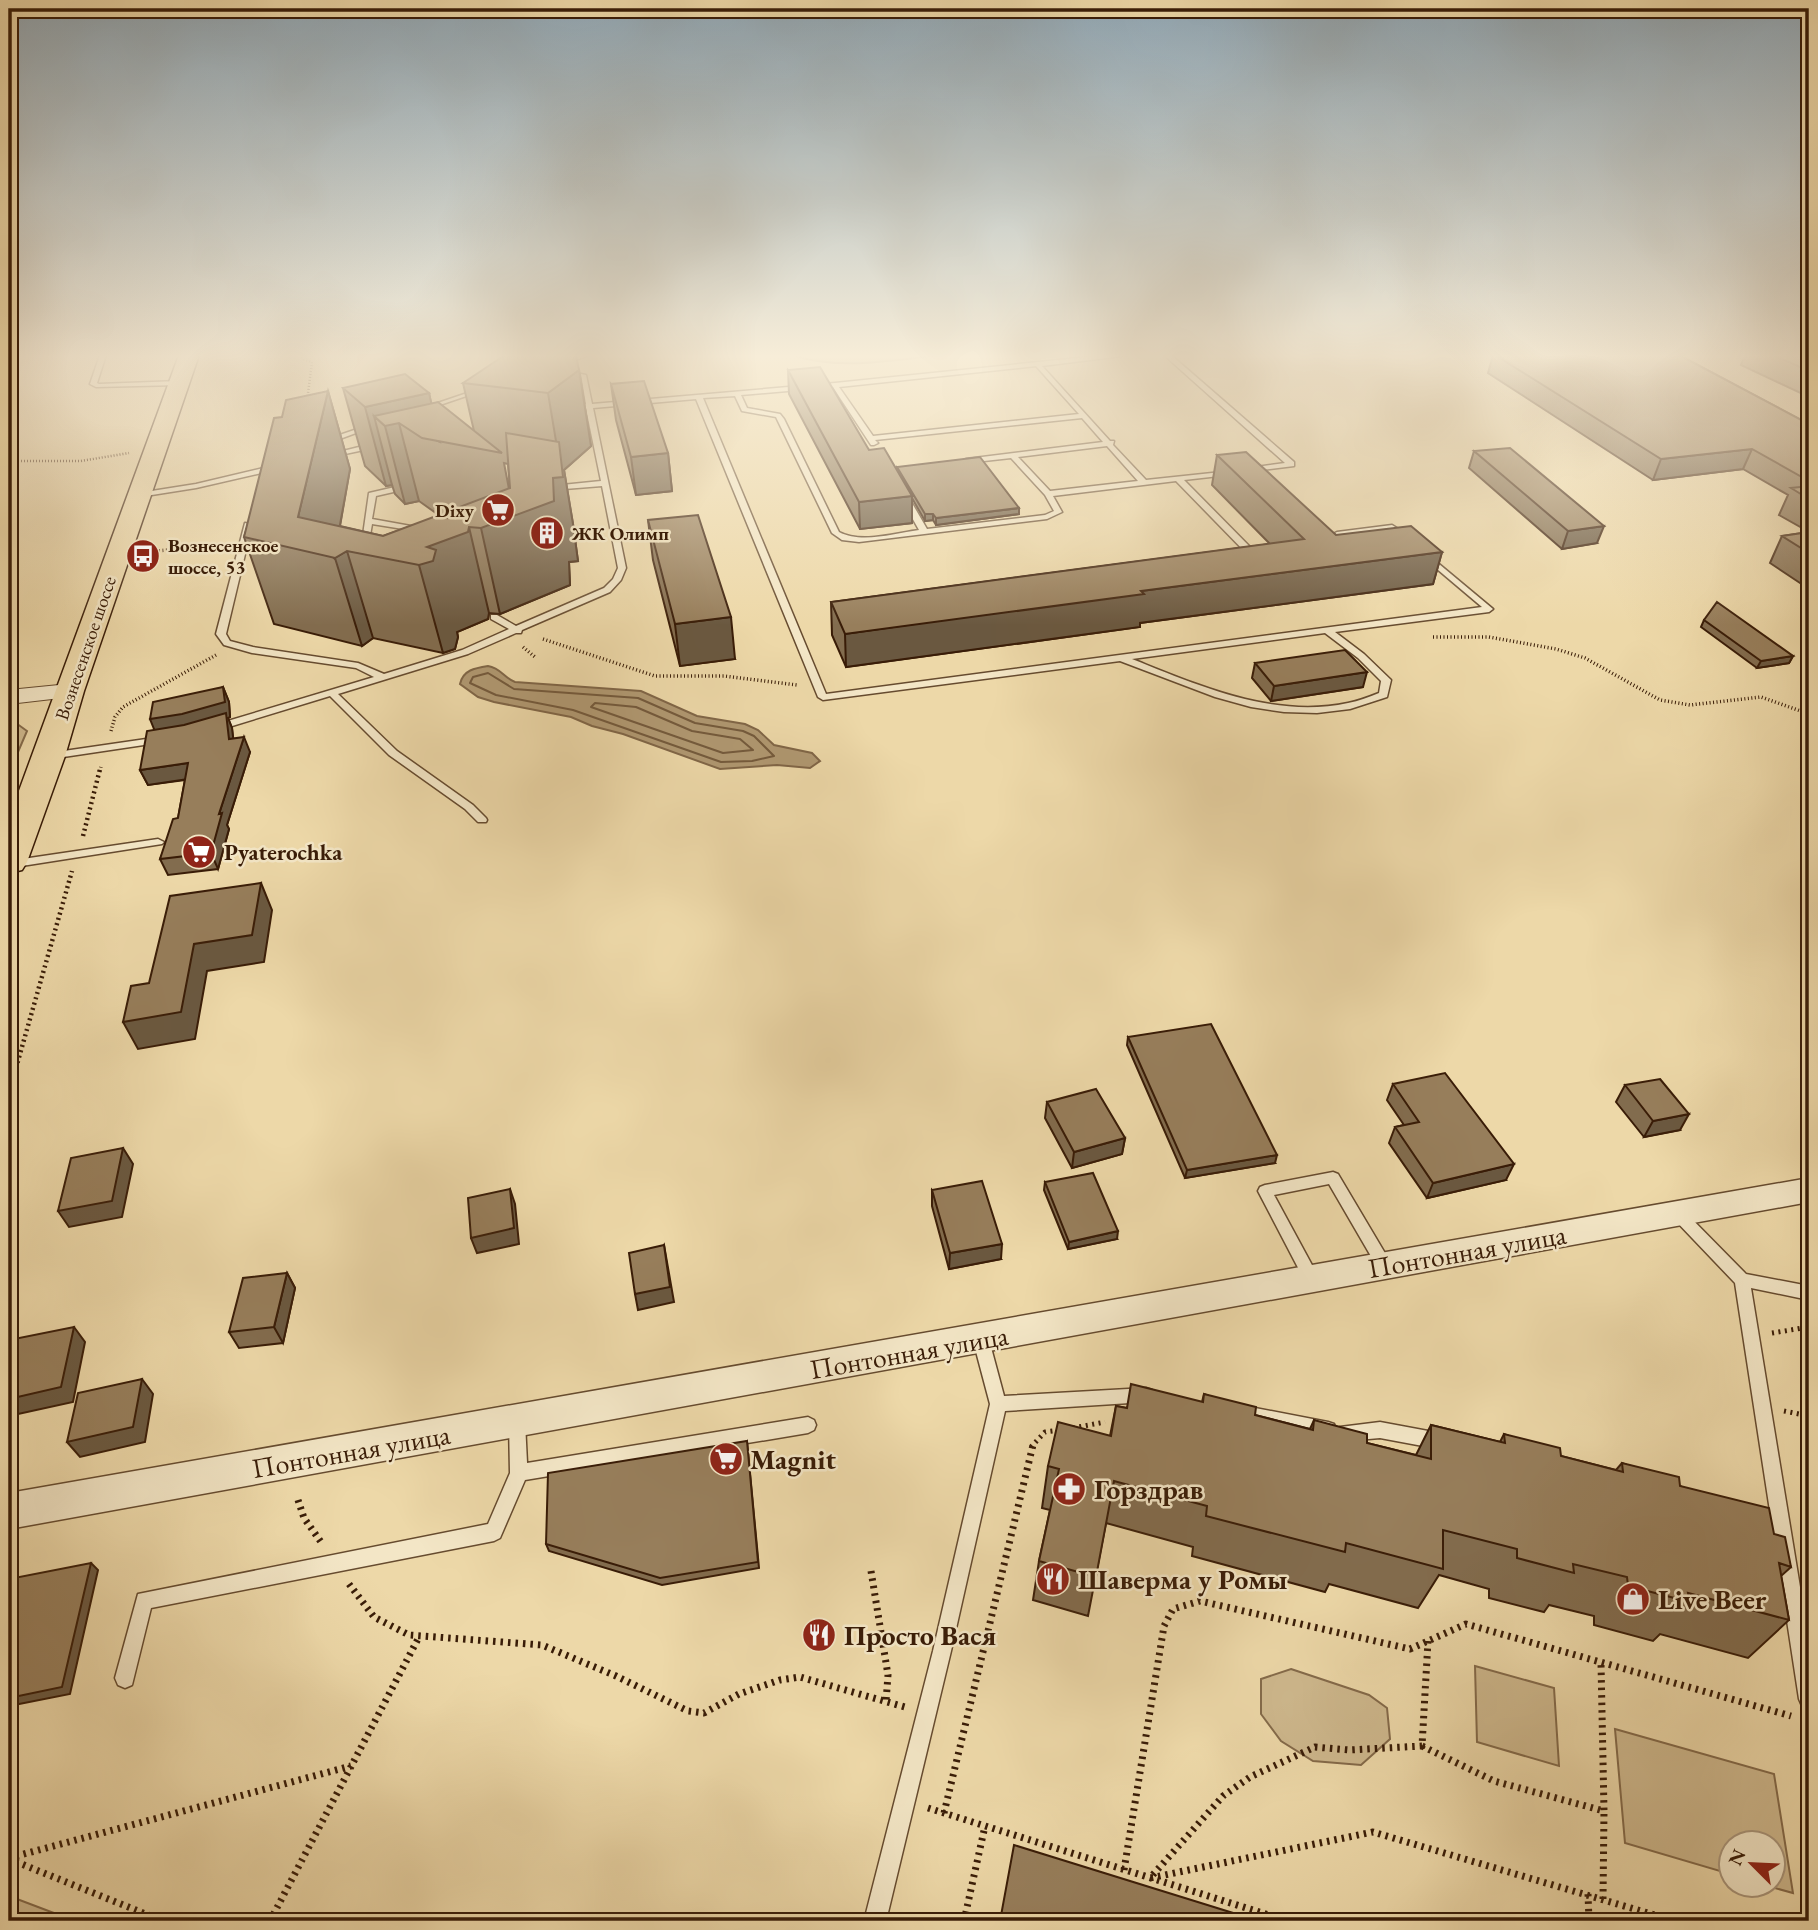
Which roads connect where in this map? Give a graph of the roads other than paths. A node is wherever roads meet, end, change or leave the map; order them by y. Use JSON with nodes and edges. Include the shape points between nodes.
{"nodes":[{"id":1,"x":157,"y":445,"type":"edge"},
{"id":2,"x":377,"y":445,"type":"edge"},
{"id":3,"x":597,"y":445,"type":"edge"},
{"id":4,"x":719,"y":445,"type":"edge"},
{"id":5,"x":794,"y":445,"type":"edge"},
{"id":6,"x":875,"y":445,"type":"edge"},
{"id":7,"x":1095,"y":445,"type":"edge"},
{"id":8,"x":1113,"y":445,"type":"edge"},
{"id":9,"x":1269,"y":445,"type":"edge"},
{"id":10,"x":877,"y":448,"type":"edge"},
{"id":11,"x":326,"y":456,"type":"edge"},
{"id":12,"x":1013,"y":456,"type":"junction"},
{"id":13,"x":272,"y":459,"type":"edge"},
{"id":14,"x":958,"y":462,"type":"edge"},
{"id":15,"x":287,"y":465,"type":"edge"},
{"id":16,"x":261,"y":470,"type":"junction"},
{"id":17,"x":241,"y":474,"type":"junction"},
{"id":18,"x":1180,"y":480,"type":"junction"},
{"id":19,"x":258,"y":482,"type":"edge"},
{"id":20,"x":605,"y":483,"type":"junction"},
{"id":21,"x":1144,"y":483,"type":"junction"},
{"id":22,"x":411,"y":485,"type":"dead end"},
{"id":23,"x":539,"y":489,"type":"edge"},
{"id":24,"x":901,"y":490,"type":"edge"},
{"id":25,"x":1048,"y":494,"type":"junction"},
{"id":26,"x":139,"y":495,"type":"junction"},
{"id":27,"x":249,"y":519,"type":"edge"},
{"id":28,"x":368,"y":520,"type":"junction"},
{"id":29,"x":924,"y":532,"type":"junction"},
{"id":30,"x":432,"y":533,"type":"edge"},
{"id":31,"x":1337,"y":534,"type":"edge"},
{"id":32,"x":1410,"y":541,"type":"edge"},
{"id":33,"x":1419,"y":549,"type":"edge"},
{"id":34,"x":362,"y":559,"type":"dead end"},
{"id":35,"x":1257,"y":559,"type":"edge"},
{"id":36,"x":494,"y":617,"type":"dead end"},
{"id":37,"x":518,"y":631,"type":"junction"},
{"id":38,"x":1328,"y":631,"type":"junction"},
{"id":39,"x":1119,"y":657,"type":"junction"},
{"id":40,"x":383,"y":677,"type":"junction"},
{"id":41,"x":69,"y":691,"type":"junction"},
{"id":42,"x":332,"y":693,"type":"junction"},
{"id":43,"x":9,"y":697,"type":"edge"},
{"id":44,"x":203,"y":732,"type":"edge"},
{"id":45,"x":166,"y":739,"type":"edge"},
{"id":46,"x":49,"y":756,"type":"junction"},
{"id":47,"x":482,"y":820,"type":"dead end"},
{"id":48,"x":158,"y":842,"type":"dead end"},
{"id":49,"x":9,"y":864,"type":"edge"},
{"id":50,"x":1809,"y":1190,"type":"edge"},
{"id":51,"x":1678,"y":1214,"type":"junction"},
{"id":52,"x":1384,"y":1265,"type":"junction"},
{"id":53,"x":1312,"y":1279,"type":"junction"},
{"id":54,"x":1742,"y":1280,"type":"junction"},
{"id":55,"x":1809,"y":1293,"type":"edge"},
{"id":56,"x":981,"y":1340,"type":"junction"},
{"id":57,"x":1159,"y":1397,"type":"edge"},
{"id":58,"x":998,"y":1404,"type":"junction"},
{"id":59,"x":1227,"y":1410,"type":"edge"},
{"id":60,"x":517,"y":1422,"type":"junction"},
{"id":61,"x":808,"y":1425,"type":"dead end"},
{"id":62,"x":1454,"y":1443,"type":"edge"},
{"id":63,"x":519,"y":1473,"type":"junction"},
{"id":64,"x":9,"y":1511,"type":"edge"},
{"id":65,"x":1741,"y":1512,"type":"edge"},
{"id":66,"x":1779,"y":1522,"type":"junction"},
{"id":67,"x":125,"y":1678,"type":"dead end"},
{"id":68,"x":1809,"y":1699,"type":"edge"},
{"id":69,"x":875,"y":1921,"type":"edge"}],
"edges":[{"from":1,"to":26,"type":"main road","name":"Вознесенское шоссе"},
{"from":2,"to":11,"type":"lane"},
{"from":3,"to":20,"type":"lane"},
{"from":4,"to":39,"type":"lane","via":[[823,697]]},
{"from":5,"to":29,"type":"lane","via":[[836,533],[859,540]]},
{"from":6,"to":10,"type":"lane"},
{"from":7,"to":12,"type":"lane"},
{"from":8,"to":21,"type":"lane"},
{"from":9,"to":18,"type":"lane","via":[[1291,464]]},
{"from":12,"to":14,"type":"lane"},
{"from":12,"to":25,"type":"lane"},
{"from":13,"to":17,"type":"lane"},
{"from":15,"to":16,"type":"lane"},
{"from":16,"to":17,"type":"lane"},
{"from":16,"to":19,"type":"lane"},
{"from":17,"to":26,"type":"lane"},
{"from":18,"to":21,"type":"lane"},
{"from":18,"to":35,"type":"lane"},
{"from":20,"to":23,"type":"lane"},
{"from":20,"to":37,"type":"lane","via":[[622,568],[617,580],[607,590]]},
{"from":21,"to":25,"type":"lane"},
{"from":22,"to":28,"type":"lane","via":[[372,495]]},
{"from":24,"to":29,"type":"lane"},
{"from":25,"to":29,"type":"lane","via":[[1058,512],[1047,517]]},
{"from":26,"to":41,"type":"main road","name":"Вознесенское шоссе"},
{"from":27,"to":40,"type":"lane","via":[[221,634],[227,643],[358,666]]},
{"from":28,"to":30,"type":"lane"},
{"from":28,"to":34,"type":"lane"},
{"from":31,"to":32,"type":"lane","via":[[1392,527]]},
{"from":33,"to":38,"type":"lane","via":[[1489,609]]},
{"from":36,"to":37,"type":"lane"},
{"from":37,"to":40,"type":"lane"},
{"from":38,"to":39,"type":"lane"},
{"from":38,"to":39,"type":"lane","via":[[1386,680],[1384,695],[1358,706],[1286,712],[1224,698]]},
{"from":40,"to":42,"type":"lane"},
{"from":41,"to":43,"type":"street"},
{"from":41,"to":46,"type":"main road","name":"Вознесенское шоссе"},
{"from":42,"to":44,"type":"lane"},
{"from":42,"to":47,"type":"lane","via":[[393,752]]},
{"from":45,"to":46,"type":"lane"},
{"from":46,"to":49,"type":"main road","name":"Вознесенское шоссе"},
{"from":48,"to":49,"type":"lane"},
{"from":50,"to":51,"type":"street","name":"Понтонная улица"},
{"from":51,"to":52,"type":"street","name":"Понтонная улица"},
{"from":51,"to":54,"type":"lane"},
{"from":52,"to":53,"type":"street","name":"Понтонная улица"},
{"from":52,"to":53,"type":"lane","via":[[1333,1178],[1265,1191]]},
{"from":53,"to":56,"type":"street","name":"Понтонная улица"},
{"from":54,"to":55,"type":"lane"},
{"from":54,"to":66,"type":"lane"},
{"from":56,"to":58,"type":"lane"},
{"from":56,"to":60,"type":"street","name":"Понтонная улица"},
{"from":57,"to":58,"type":"lane","via":[[1145,1394]]},
{"from":58,"to":69,"type":"lane"},
{"from":59,"to":62,"type":"lane","via":[[1349,1434],[1380,1430]]},
{"from":60,"to":63,"type":"lane"},
{"from":60,"to":64,"type":"street","name":"Понтонная улица"},
{"from":61,"to":63,"type":"lane"},
{"from":63,"to":67,"type":"lane","via":[[494,1532],[144,1600]]},
{"from":65,"to":66,"type":"lane"},
{"from":66,"to":68,"type":"lane"}]}
